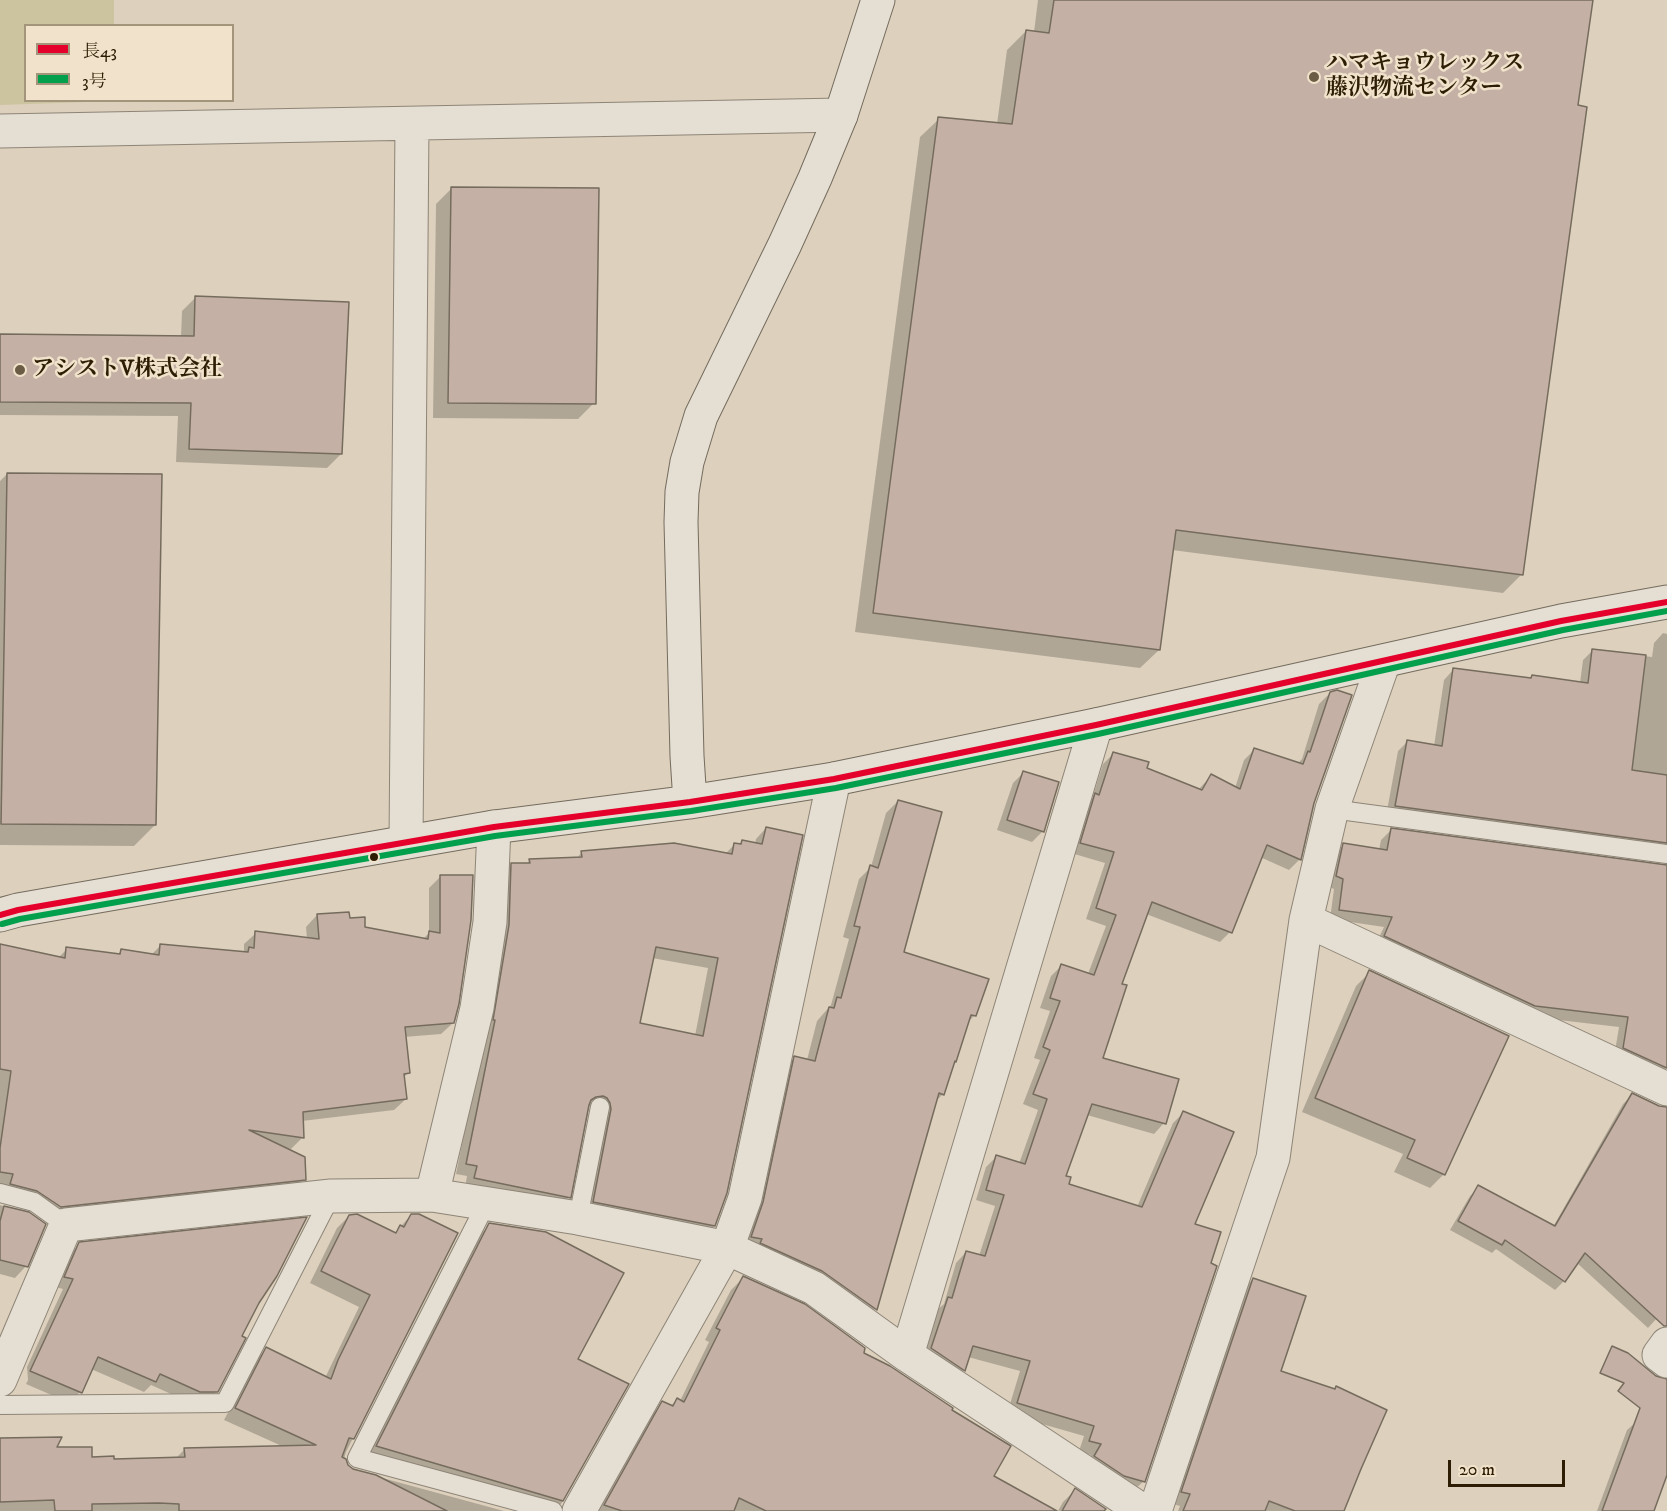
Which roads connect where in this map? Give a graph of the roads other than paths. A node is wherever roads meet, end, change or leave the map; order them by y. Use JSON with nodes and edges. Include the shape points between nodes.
{"nodes":[{"id":1,"x":878,"y":0,"type":"edge"},
{"id":2,"x":841,"y":116,"type":"junction"},
{"id":3,"x":412,"y":124,"type":"junction"},
{"id":4,"x":0,"y":131,"type":"edge"},
{"id":5,"x":1667,"y":602,"type":"edge"},
{"id":6,"x":1384,"y":661,"type":"junction"},
{"id":7,"x":1096,"y":725,"type":"junction"},
{"id":8,"x":834,"y":779,"type":"junction"},
{"id":9,"x":690,"y":802,"type":"junction"},
{"id":10,"x":1332,"y":809,"type":"junction"},
{"id":11,"x":494,"y":827,"type":"junction"},
{"id":12,"x":406,"y":842,"type":"junction"},
{"id":13,"x":1667,"y":854,"type":"edge"},
{"id":14,"x":0,"y":915,"type":"edge"},
{"id":15,"x":1306,"y":920,"type":"junction"},
{"id":16,"x":1667,"y":1089,"type":"edge"},
{"id":17,"x":600,"y":1107,"type":"dead end"},
{"id":18,"x":0,"y":1193,"type":"edge"},
{"id":19,"x":432,"y":1195,"type":"junction"},
{"id":20,"x":331,"y":1196,"type":"junction"},
{"id":21,"x":486,"y":1204,"type":"junction"},
{"id":22,"x":578,"y":1218,"type":"junction"},
{"id":23,"x":66,"y":1226,"type":"junction"},
{"id":24,"x":727,"y":1248,"type":"junction"},
{"id":25,"x":1667,"y":1344,"type":"edge"},
{"id":26,"x":907,"y":1355,"type":"junction"},
{"id":27,"x":1667,"y":1360,"type":"edge"},
{"id":28,"x":0,"y":1380,"type":"edge"},
{"id":29,"x":0,"y":1405,"type":"edge"},
{"id":30,"x":553,"y":1511,"type":"edge"},
{"id":31,"x":579,"y":1511,"type":"edge"},
{"id":32,"x":1143,"y":1511,"type":"edge"},
{"id":33,"x":1155,"y":1511,"type":"edge"}],
"edges":[{"from":1,"to":2,"type":"street"},
{"from":2,"to":3,"type":"street"},
{"from":2,"to":9,"type":"street","via":[[785,244],[708,399],[687,462],[681,522]]},
{"from":3,"to":4,"type":"street"},
{"from":3,"to":12,"type":"street"},
{"from":5,"to":6,"type":"street"},
{"from":6,"to":7,"type":"street"},
{"from":6,"to":10,"type":"street"},
{"from":7,"to":8,"type":"street"},
{"from":7,"to":26,"type":"street"},
{"from":8,"to":9,"type":"street"},
{"from":8,"to":24,"type":"street","via":[[746,1198]]},
{"from":9,"to":11,"type":"street"},
{"from":10,"to":13,"type":"lane"},
{"from":10,"to":15,"type":"street"},
{"from":11,"to":12,"type":"street"},
{"from":11,"to":19,"type":"street","via":[[490,922],[477,1008]]},
{"from":12,"to":14,"type":"street"},
{"from":15,"to":16,"type":"street"},
{"from":15,"to":33,"type":"street","via":[[1273,1158]]},
{"from":17,"to":22,"type":"lane"},
{"from":18,"to":23,"type":"lane","via":[[34,1202]]},
{"from":19,"to":20,"type":"street"},
{"from":19,"to":21,"type":"street"},
{"from":20,"to":23,"type":"street"},
{"from":20,"to":29,"type":"lane","via":[[225,1403]]},
{"from":21,"to":22,"type":"street"},
{"from":21,"to":30,"type":"lane","via":[[357,1458]]},
{"from":22,"to":24,"type":"street"},
{"from":23,"to":28,"type":"street"},
{"from":24,"to":26,"type":"street","via":[[813,1288]]},
{"from":24,"to":31,"type":"street"},
{"from":25,"to":27,"type":"street","via":[[1659,1355]]},
{"from":26,"to":32,"type":"street"}]}
